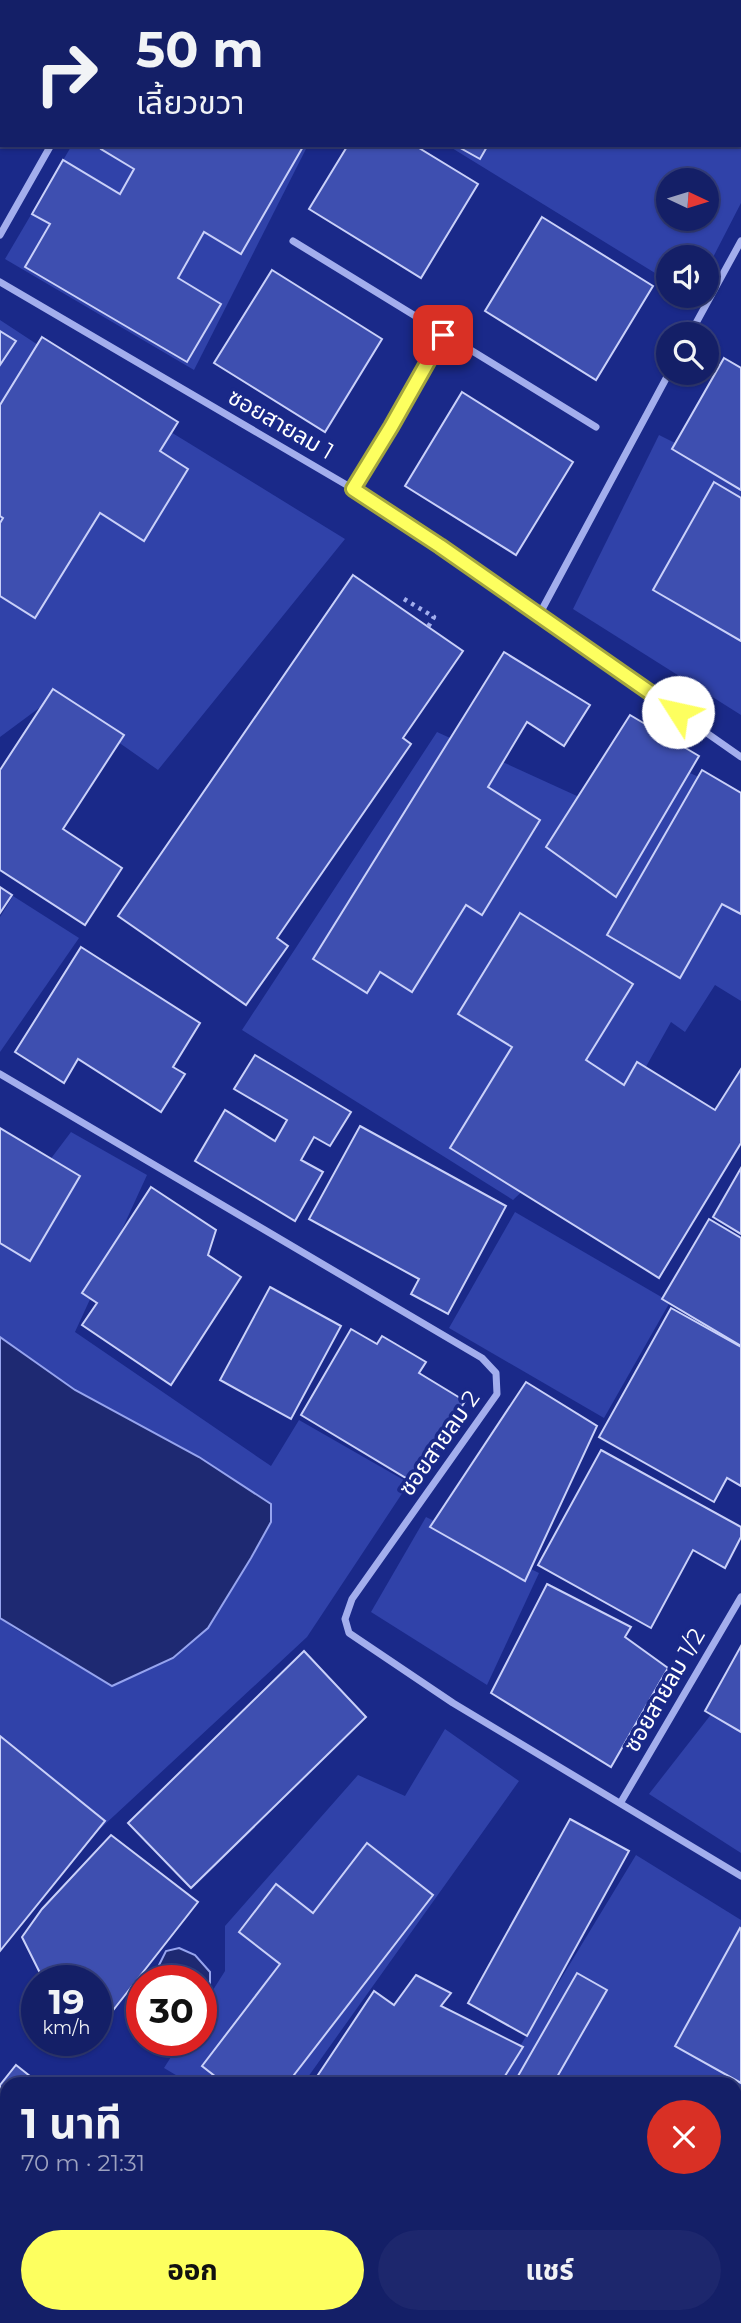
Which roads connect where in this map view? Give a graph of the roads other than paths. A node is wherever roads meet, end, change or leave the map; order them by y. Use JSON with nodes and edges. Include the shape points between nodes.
{"nodes":[{"id":1,"x":50,"y":147,"type":"edge"},
{"id":2,"x":0,"y":235,"type":"edge"},
{"id":3,"x":293,"y":241,"type":"dead end"},
{"id":4,"x":741,"y":241,"type":"edge"},
{"id":5,"x":0,"y":282,"type":"edge"},
{"id":6,"x":697,"y":322,"type":"edge"},
{"id":7,"x":443,"y":335,"type":"junction"},
{"id":8,"x":663,"y":385,"type":"edge"},
{"id":9,"x":596,"y":427,"type":"dead end"},
{"id":10,"x":353,"y":489,"type":"junction"},
{"id":11,"x":539,"y":615,"type":"junction"},
{"id":12,"x":741,"y":757,"type":"edge"},
{"id":13,"x":0,"y":1074,"type":"edge"},
{"id":14,"x":741,"y":1597,"type":"edge"},
{"id":15,"x":621,"y":1802,"type":"junction"},
{"id":16,"x":741,"y":1876,"type":"edge"}],
"edges":[{"from":1,"to":2,"type":"street"},
{"from":3,"to":7,"type":"street"},
{"from":4,"to":6,"type":"street"},
{"from":5,"to":10,"type":"street","name":"ซอยสายลม 1"},
{"from":7,"to":9,"type":"street"},
{"from":7,"to":10,"type":"street"},
{"from":8,"to":11,"type":"street"},
{"from":10,"to":11,"type":"street","name":"ซอยสายลม 1"},
{"from":11,"to":12,"type":"street","name":"ซอยสายลม 1"},
{"from":13,"to":15,"type":"street","name":"ซอยสายลม 2","via":[[482,1358],[496,1373],[498,1394],[352,1599],[345,1619],[349,1633],[453,1703]]},
{"from":14,"to":15,"type":"street","name":"ซอยสายลม 1/2"},
{"from":15,"to":16,"type":"street","name":"ซอยสายลม 2"}]}
